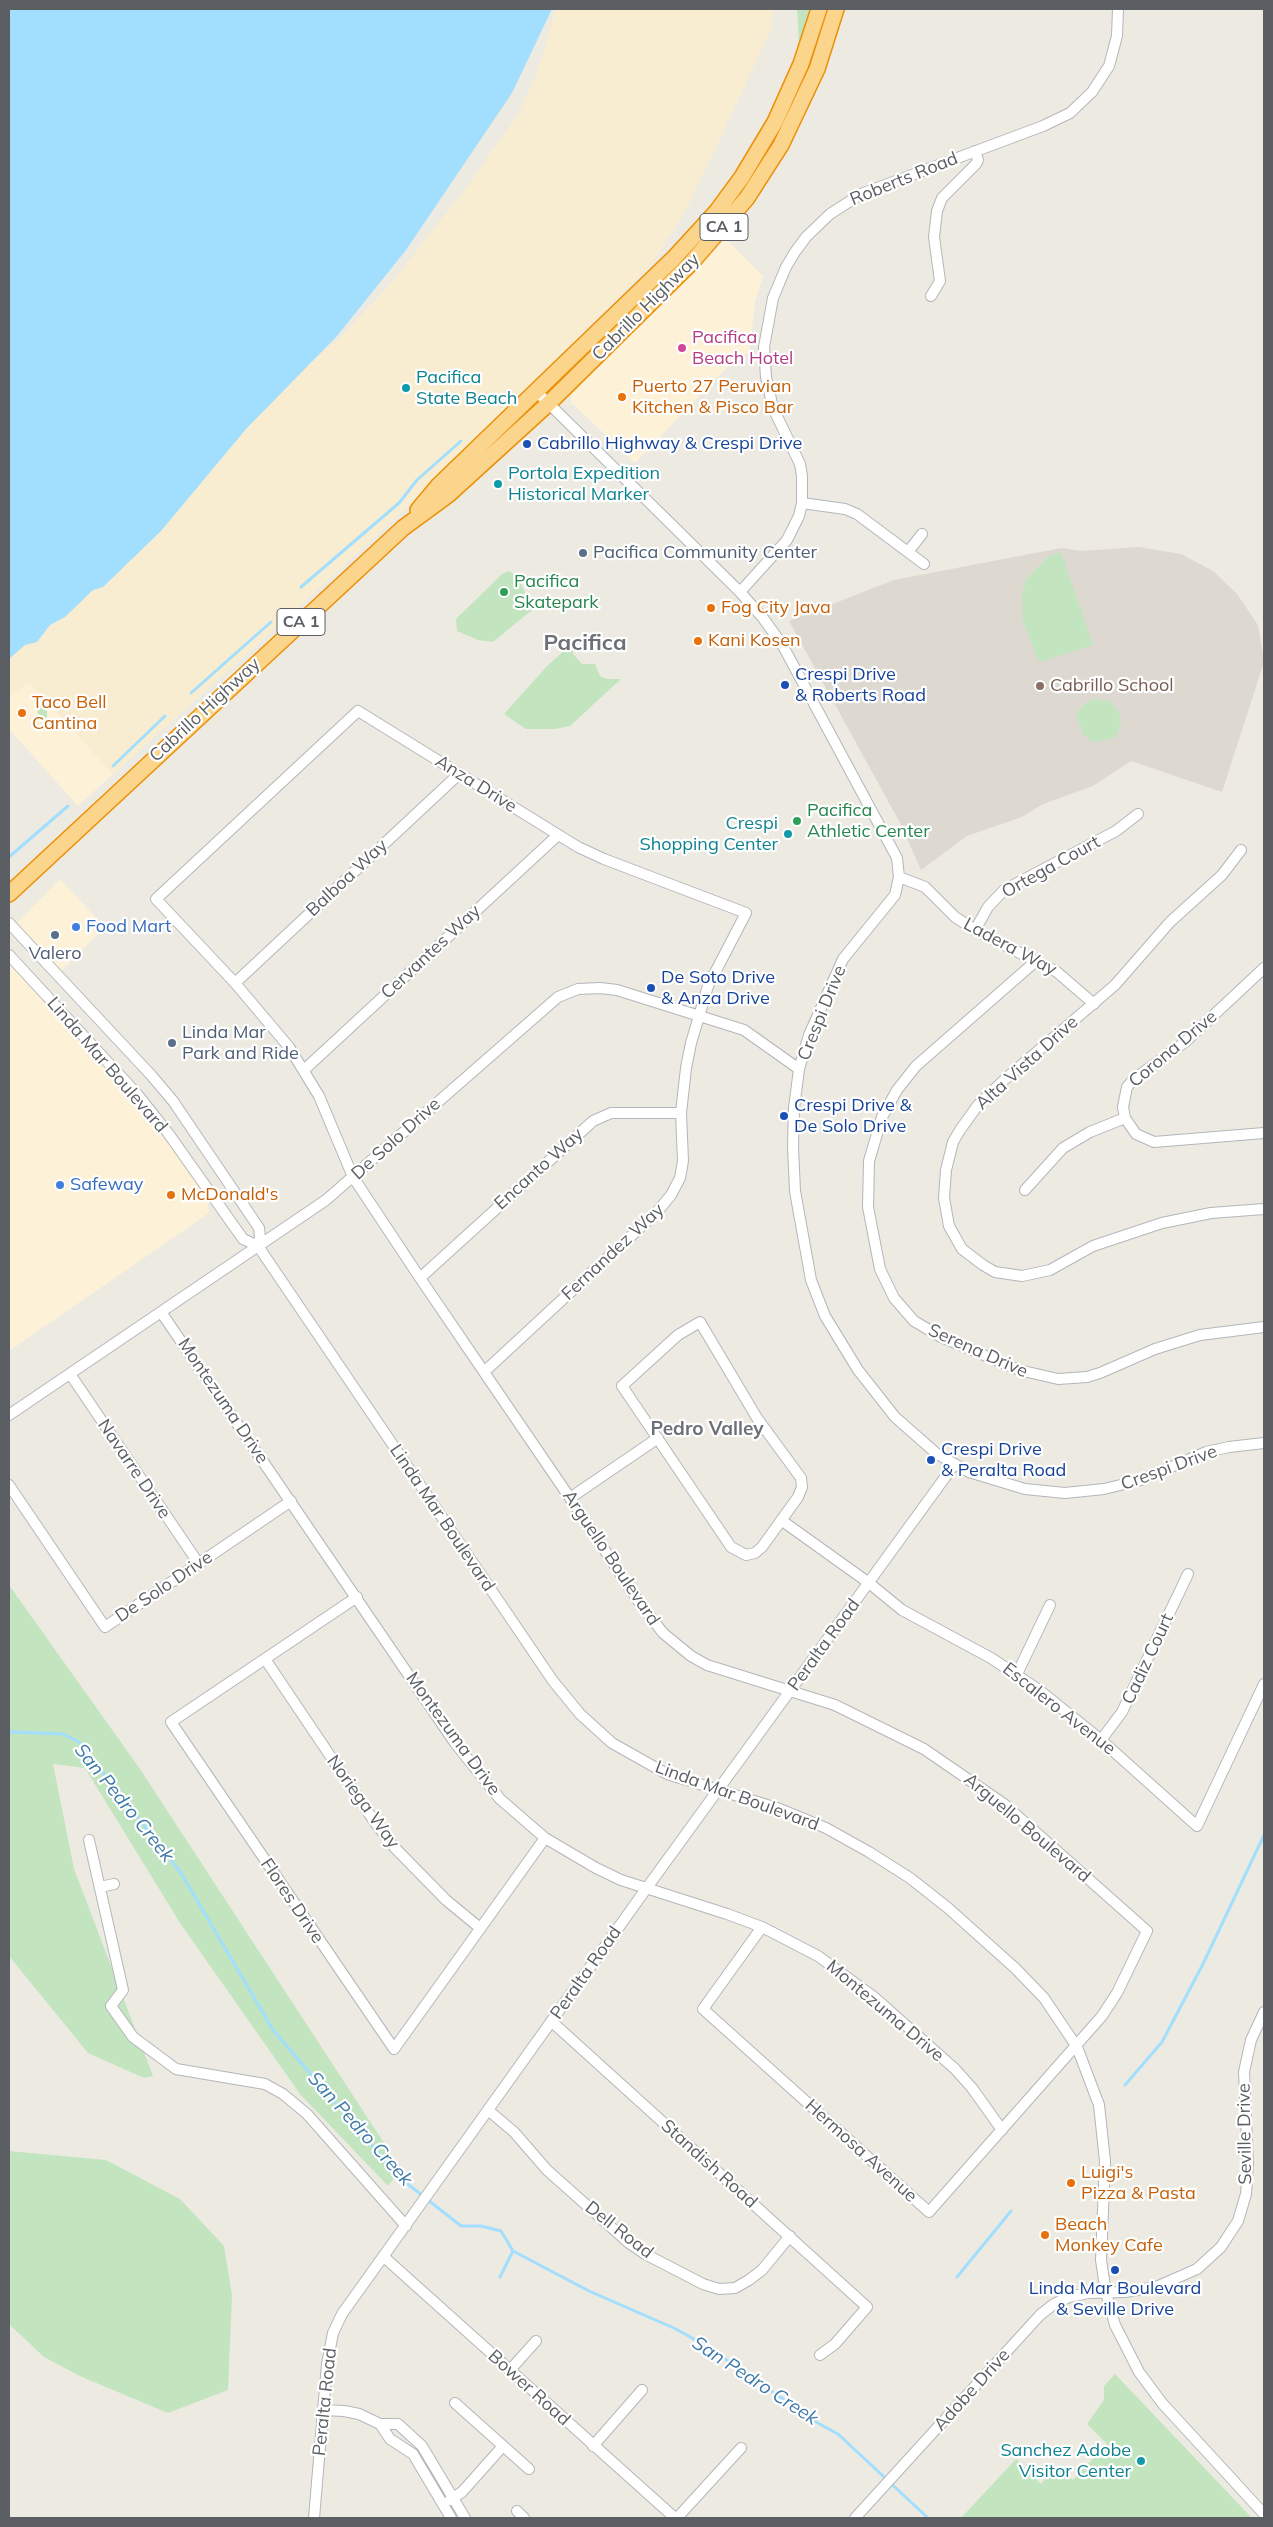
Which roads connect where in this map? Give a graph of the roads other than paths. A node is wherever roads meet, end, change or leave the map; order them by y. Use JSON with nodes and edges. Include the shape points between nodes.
{"nodes":[{"id":1,"x":819,"y":9,"type":"edge"},
{"id":2,"x":836,"y":9,"type":"edge"},
{"id":3,"x":1118,"y":9,"type":"edge"},
{"id":4,"x":976,"y":151,"type":"junction"},
{"id":5,"x":931,"y":296,"type":"dead end"},
{"id":6,"x":536,"y":391,"type":"junction"},
{"id":7,"x":549,"y":403,"type":"junction"},
{"id":8,"x":802,"y":503,"type":"junction"},
{"id":9,"x":403,"y":528,"type":"junction"},
{"id":10,"x":922,"y":534,"type":"dead end"},
{"id":11,"x":908,"y":552,"type":"junction"},
{"id":12,"x":924,"y":564,"type":"dead end"},
{"id":13,"x":740,"y":592,"type":"junction"},
{"id":14,"x":460,"y":774,"type":"junction"},
{"id":15,"x":1138,"y":814,"type":"dead end"},
{"id":16,"x":558,"y":835,"type":"junction"},
{"id":17,"x":1241,"y":850,"type":"dead end"},
{"id":18,"x":899,"y":877,"type":"junction"},
{"id":19,"x":9,"y":894,"type":"edge"},
{"id":20,"x":156,"y":899,"type":"joint"},
{"id":21,"x":9,"y":923,"type":"edge"},
{"id":22,"x":975,"y":930,"type":"junction"},
{"id":23,"x":9,"y":955,"type":"edge"},
{"id":24,"x":1036,"y":961,"type":"junction"},
{"id":25,"x":1262,"y":974,"type":"edge"},
{"id":26,"x":235,"y":983,"type":"junction"},
{"id":27,"x":1094,"y":1004,"type":"junction"},
{"id":28,"x":699,"y":1015,"type":"junction"},
{"id":29,"x":799,"y":1069,"type":"junction"},
{"id":30,"x":304,"y":1070,"type":"junction"},
{"id":31,"x":681,"y":1113,"type":"junction"},
{"id":32,"x":1125,"y":1118,"type":"junction"},
{"id":33,"x":1264,"y":1133,"type":"edge"},
{"id":34,"x":353,"y":1177,"type":"junction"},
{"id":35,"x":1025,"y":1190,"type":"dead end"},
{"id":36,"x":1264,"y":1209,"type":"edge"},
{"id":37,"x":258,"y":1246,"type":"junction"},
{"id":38,"x":420,"y":1278,"type":"junction"},
{"id":39,"x":162,"y":1312,"type":"junction"},
{"id":40,"x":1264,"y":1328,"type":"edge"},
{"id":41,"x":484,"y":1372,"type":"junction"},
{"id":42,"x":70,"y":1374,"type":"junction"},
{"id":43,"x":9,"y":1415,"type":"edge"},
{"id":44,"x":658,"y":1438,"type":"junction"},
{"id":45,"x":1264,"y":1443,"type":"edge"},
{"id":46,"x":954,"y":1465,"type":"junction"},
{"id":47,"x":9,"y":1485,"type":"edge"},
{"id":48,"x":570,"y":1498,"type":"junction"},
{"id":49,"x":291,"y":1501,"type":"junction"},
{"id":50,"x":781,"y":1520,"type":"junction"},
{"id":51,"x":198,"y":1564,"type":"junction"},
{"id":52,"x":1188,"y":1574,"type":"dead end"},
{"id":53,"x":869,"y":1583,"type":"junction"},
{"id":54,"x":357,"y":1597,"type":"junction"},
{"id":55,"x":1050,"y":1605,"type":"dead end"},
{"id":56,"x":265,"y":1659,"type":"junction"},
{"id":57,"x":1016,"y":1674,"type":"junction"},
{"id":58,"x":1264,"y":1684,"type":"edge"},
{"id":59,"x":792,"y":1690,"type":"junction"},
{"id":60,"x":1101,"y":1740,"type":"junction"},
{"id":61,"x":718,"y":1790,"type":"junction"},
{"id":62,"x":545,"y":1838,"type":"junction"},
{"id":63,"x":89,"y":1840,"type":"dead end"},
{"id":64,"x":114,"y":1884,"type":"dead end"},
{"id":65,"x":100,"y":1887,"type":"junction"},
{"id":66,"x":646,"y":1889,"type":"junction"},
{"id":67,"x":762,"y":1927,"type":"junction"},
{"id":68,"x":480,"y":1928,"type":"junction"},
{"id":69,"x":1264,"y":2012,"type":"edge"},
{"id":70,"x":552,"y":2021,"type":"junction"},
{"id":71,"x":1077,"y":2047,"type":"junction"},
{"id":72,"x":488,"y":2110,"type":"junction"},
{"id":73,"x":1002,"y":2130,"type":"junction"},
{"id":74,"x":406,"y":2226,"type":"junction"},
{"id":75,"x":790,"y":2236,"type":"junction"},
{"id":76,"x":384,"y":2257,"type":"junction"},
{"id":77,"x":1106,"y":2293,"type":"junction"},
{"id":78,"x":536,"y":2341,"type":"dead end"},
{"id":79,"x":820,"y":2355,"type":"dead end"},
{"id":80,"x":510,"y":2370,"type":"junction"},
{"id":81,"x":642,"y":2390,"type":"dead end"},
{"id":82,"x":455,"y":2404,"type":"dead end"},
{"id":83,"x":322,"y":2410,"type":"junction"},
{"id":84,"x":380,"y":2424,"type":"junction"},
{"id":85,"x":503,"y":2446,"type":"junction"},
{"id":86,"x":593,"y":2446,"type":"junction"},
{"id":87,"x":741,"y":2448,"type":"dead end"},
{"id":88,"x":529,"y":2469,"type":"dead end"},
{"id":89,"x":454,"y":2498,"type":"junction"},
{"id":90,"x":443,"y":2504,"type":"junction"},
{"id":91,"x":1264,"y":2514,"type":"edge"},
{"id":92,"x":314,"y":2518,"type":"edge"},
{"id":93,"x":451,"y":2518,"type":"edge"},
{"id":94,"x":465,"y":2518,"type":"edge"},
{"id":95,"x":676,"y":2518,"type":"edge"},
{"id":96,"x":855,"y":2518,"type":"edge"}],
"edges":[{"from":1,"to":6,"type":"highway","name":"Cabrillo Highway","number":"CA 1","via":[[784,103],[730,194],[674,258]]},
{"from":2,"to":7,"type":"highway","name":"Cabrillo Highway","number":"CA 1","via":[[800,108],[747,198],[692,262]]},
{"from":3,"to":4,"type":"street","name":"Roberts Road","via":[[1112,58],[1102,79],[1082,103],[1043,126]]},
{"from":4,"to":5,"type":"street","via":[[977,162],[942,198],[937,211],[934,237],[940,278]]},
{"from":4,"to":8,"type":"street","name":"Roberts Road","via":[[878,186],[846,202],[806,237],[786,267],[769,312],[764,361],[774,408],[800,464]]},
{"from":6,"to":7,"type":"street","name":"Crespi Drive"},
{"from":6,"to":9,"type":"highway","name":"Cabrillo Highway","number":"CA 1","via":[[438,486]]},
{"from":7,"to":9,"type":"highway","name":"Cabrillo Highway","number":"CA 1","via":[[448,494]]},
{"from":7,"to":13,"type":"street","name":"Crespi Drive"},
{"from":8,"to":11,"type":"street","via":[[845,509],[857,514]]},
{"from":8,"to":13,"type":"street","name":"Roberts Road","via":[[788,540]]},
{"from":9,"to":19,"type":"highway","name":"Cabrillo Highway","number":"CA 1"},
{"from":10,"to":11,"type":"street"},
{"from":11,"to":12,"type":"street"},
{"from":13,"to":18,"type":"street","name":"Crespi Drive","via":[[783,646],[893,848]]},
{"from":14,"to":16,"type":"street","name":"Anza Drive"},
{"from":14,"to":20,"type":"street","name":"Anza Drive","via":[[358,711]]},
{"from":14,"to":26,"type":"street","name":"Balboa Way"},
{"from":15,"to":22,"type":"street","name":"Ortega Court","via":[[1116,832],[1004,890],[988,907]]},
{"from":16,"to":28,"type":"street","name":"Anza Drive","via":[[604,858],[746,913],[720,959]]},
{"from":16,"to":30,"type":"street","name":"Cervantes Way"},
{"from":17,"to":27,"type":"street","name":"Alta Vista Drive","via":[[1222,876],[1170,922],[1126,974]]},
{"from":18,"to":22,"type":"street","name":"Ladera Way","via":[[925,887],[955,917]]},
{"from":18,"to":29,"type":"street","name":"Crespi Drive","via":[[890,903],[853,944],[834,975]]},
{"from":20,"to":26,"type":"street","name":"Arguello Boulevard"},
{"from":21,"to":37,"type":"street","name":"Linda Mar Boulevard","via":[[173,1101],[259,1228]]},
{"from":22,"to":24,"type":"street","name":"Ladera Way"},
{"from":23,"to":37,"type":"street","name":"Linda Mar Boulevard","via":[[138,1095],[243,1239]]},
{"from":24,"to":27,"type":"street","name":"Ladera Way","via":[[1065,977]]},
{"from":24,"to":40,"type":"street","name":"Serena Drive","via":[[916,1066],[897,1090],[882,1118],[869,1161],[868,1207],[880,1269],[894,1298],[914,1321],[941,1337],[1019,1370],[1058,1379],[1100,1373],[1155,1349],[1200,1335]]},
{"from":25,"to":32,"type":"street","name":"Corona Drive","via":[[1184,1042],[1134,1079],[1123,1096]]},
{"from":26,"to":30,"type":"street","name":"Arguello Boulevard","via":[[273,1026]]},
{"from":27,"to":36,"type":"street","name":"Alta Vista Drive","via":[[991,1092],[960,1130],[949,1156],[944,1198],[949,1226],[962,1249],[982,1266],[995,1272],[1015,1276],[1036,1275],[1093,1246],[1146,1227],[1212,1213]]},
{"from":28,"to":29,"type":"street","name":"De Solo Drive","via":[[744,1030]]},
{"from":28,"to":31,"type":"street","name":"Fernandez Way","via":[[686,1068]]},
{"from":28,"to":34,"type":"street","name":"De Solo Drive","via":[[617,990],[578,989],[558,997]]},
{"from":29,"to":46,"type":"street","name":"Crespi Drive","via":[[793,1127],[794,1177],[801,1232],[817,1298],[846,1352],[882,1402],[923,1443]]},
{"from":30,"to":34,"type":"street","name":"Arguello Boulevard","via":[[332,1122]]},
{"from":31,"to":38,"type":"street","name":"Encanto Way","via":[[611,1113],[593,1121]]},
{"from":31,"to":41,"type":"street","name":"Fernandez Way","via":[[683,1161],[680,1178],[671,1195],[657,1212]]},
{"from":32,"to":33,"type":"street","via":[[1136,1134],[1154,1142]]},
{"from":32,"to":35,"type":"street","via":[[1090,1132],[1063,1148]]},
{"from":34,"to":37,"type":"street","name":"De Solo Drive"},
{"from":34,"to":38,"type":"street","name":"Arguello Boulevard"},
{"from":37,"to":39,"type":"street","name":"De Solo Drive"},
{"from":37,"to":61,"type":"street","name":"Linda Mar Boulevard","via":[[566,1699],[595,1730],[631,1755],[667,1774]]},
{"from":38,"to":41,"type":"street","name":"Arguello Boulevard"},
{"from":39,"to":42,"type":"street","name":"De Solo Drive"},
{"from":39,"to":49,"type":"street","name":"Montezuma Drive"},
{"from":41,"to":48,"type":"street","name":"Arguello Boulevard"},
{"from":42,"to":43,"type":"street","name":"De Solo Drive"},
{"from":42,"to":51,"type":"street","name":"Navarre Drive"},
{"from":44,"to":48,"type":"street"},
{"from":44,"to":50,"type":"street","via":[[737,1552],[755,1553]]},
{"from":44,"to":50,"type":"street","via":[[622,1386],[678,1335],[700,1322],[757,1418],[802,1478],[798,1497]]},
{"from":45,"to":46,"type":"street","name":"Crespi Drive","via":[[1206,1452],[1141,1480],[1085,1492],[1025,1489],[986,1479]]},
{"from":46,"to":53,"type":"street","name":"Peralta Road"},
{"from":47,"to":51,"type":"street","name":"De Solo Drive","via":[[105,1627]]},
{"from":48,"to":59,"type":"street","name":"Arguello Boulevard","via":[[651,1618],[676,1646],[707,1664]]},
{"from":49,"to":51,"type":"street","name":"De Solo Drive"},
{"from":49,"to":54,"type":"street","name":"Montezuma Drive"},
{"from":50,"to":53,"type":"street","name":"Escalero Avenue"},
{"from":52,"to":60,"type":"street","name":"Cadiz Court","via":[[1122,1712]]},
{"from":53,"to":57,"type":"street","name":"Escalero Avenue","via":[[902,1610]]},
{"from":53,"to":59,"type":"street","name":"Peralta Road"},
{"from":54,"to":56,"type":"street","name":"Flores Drive"},
{"from":54,"to":62,"type":"street","name":"Montezuma Drive","via":[[477,1771],[500,1799]]},
{"from":55,"to":57,"type":"street"},
{"from":56,"to":68,"type":"street","name":"Noriega Way","via":[[395,1848],[446,1900]]},
{"from":56,"to":68,"type":"street","name":"Flores Drive","via":[[171,1722],[394,2050]]},
{"from":57,"to":60,"type":"street","name":"Escalero Avenue"},
{"from":58,"to":60,"type":"street","name":"Escalero Avenue","via":[[1197,1826]]},
{"from":59,"to":61,"type":"street","name":"Peralta Road"},
{"from":59,"to":71,"type":"street","name":"Arguello Boulevard","via":[[878,1724],[966,1776],[1038,1832],[1147,1931],[1110,2005]]},
{"from":61,"to":66,"type":"street","name":"Peralta Road"},
{"from":61,"to":71,"type":"street","name":"Linda Mar Boulevard","via":[[780,1809],[826,1828],[910,1878],[1031,1984],[1056,2013]]},
{"from":62,"to":66,"type":"street","name":"Montezuma Drive","via":[[596,1868]]},
{"from":62,"to":68,"type":"street","name":"Flores Drive"},
{"from":63,"to":65,"type":"street"},
{"from":64,"to":65,"type":"street"},
{"from":65,"to":74,"type":"street","via":[[123,1990],[112,2006],[133,2037],[176,2069],[265,2084],[283,2094],[307,2114]]},
{"from":66,"to":67,"type":"street","name":"Montezuma Drive"},
{"from":66,"to":70,"type":"street","name":"Peralta Road"},
{"from":67,"to":73,"type":"street","name":"Montezuma Drive","via":[[818,1956],[874,1997],[955,2069]]},
{"from":67,"to":73,"type":"street","name":"Hermosa Avenue","via":[[703,2009],[930,2212]]},
{"from":69,"to":77,"type":"street","name":"Seville Drive","via":[[1251,2040],[1244,2072],[1248,2179],[1238,2221],[1210,2258],[1184,2276],[1156,2287]]},
{"from":70,"to":72,"type":"street","name":"Peralta Road"},
{"from":70,"to":75,"type":"street","name":"Standish Road"},
{"from":71,"to":73,"type":"street","name":"Hermosa Avenue"},
{"from":71,"to":77,"type":"street","name":"Linda Mar Boulevard","via":[[1093,2086],[1102,2123],[1101,2251]]},
{"from":72,"to":74,"type":"street","name":"Peralta Road"},
{"from":72,"to":75,"type":"street","name":"Dell Road","via":[[514,2132],[547,2170],[630,2243],[703,2284],[719,2289],[735,2288],[750,2280]]},
{"from":74,"to":76,"type":"street","name":"Peralta Road"},
{"from":75,"to":79,"type":"street","name":"Standish Road","via":[[867,2307],[835,2344]]},
{"from":76,"to":80,"type":"street","name":"Bower Road"},
{"from":76,"to":83,"type":"street","name":"Peralta Road","via":[[354,2295],[333,2333]]},
{"from":77,"to":91,"type":"street","name":"Linda Mar Boulevard","via":[[1122,2340],[1150,2388]]},
{"from":77,"to":96,"type":"street","name":"Adobe Drive","via":[[1069,2297],[1040,2315]]},
{"from":78,"to":80,"type":"street"},
{"from":80,"to":86,"type":"street","name":"Bower Road"},
{"from":81,"to":86,"type":"street"},
{"from":82,"to":85,"type":"street"},
{"from":83,"to":84,"type":"street","via":[[352,2412]]},
{"from":83,"to":92,"type":"street","name":"Peralta Road"},
{"from":84,"to":89,"type":"street","via":[[398,2424],[411,2434]]},
{"from":84,"to":90,"type":"street","via":[[390,2439],[413,2454]]},
{"from":85,"to":88,"type":"street"},
{"from":85,"to":89,"type":"street"},
{"from":86,"to":95,"type":"street","name":"Bower Road"},
{"from":87,"to":95,"type":"street"},
{"from":89,"to":90,"type":"street"},
{"from":89,"to":94,"type":"street"},
{"from":90,"to":93,"type":"street"}]}
